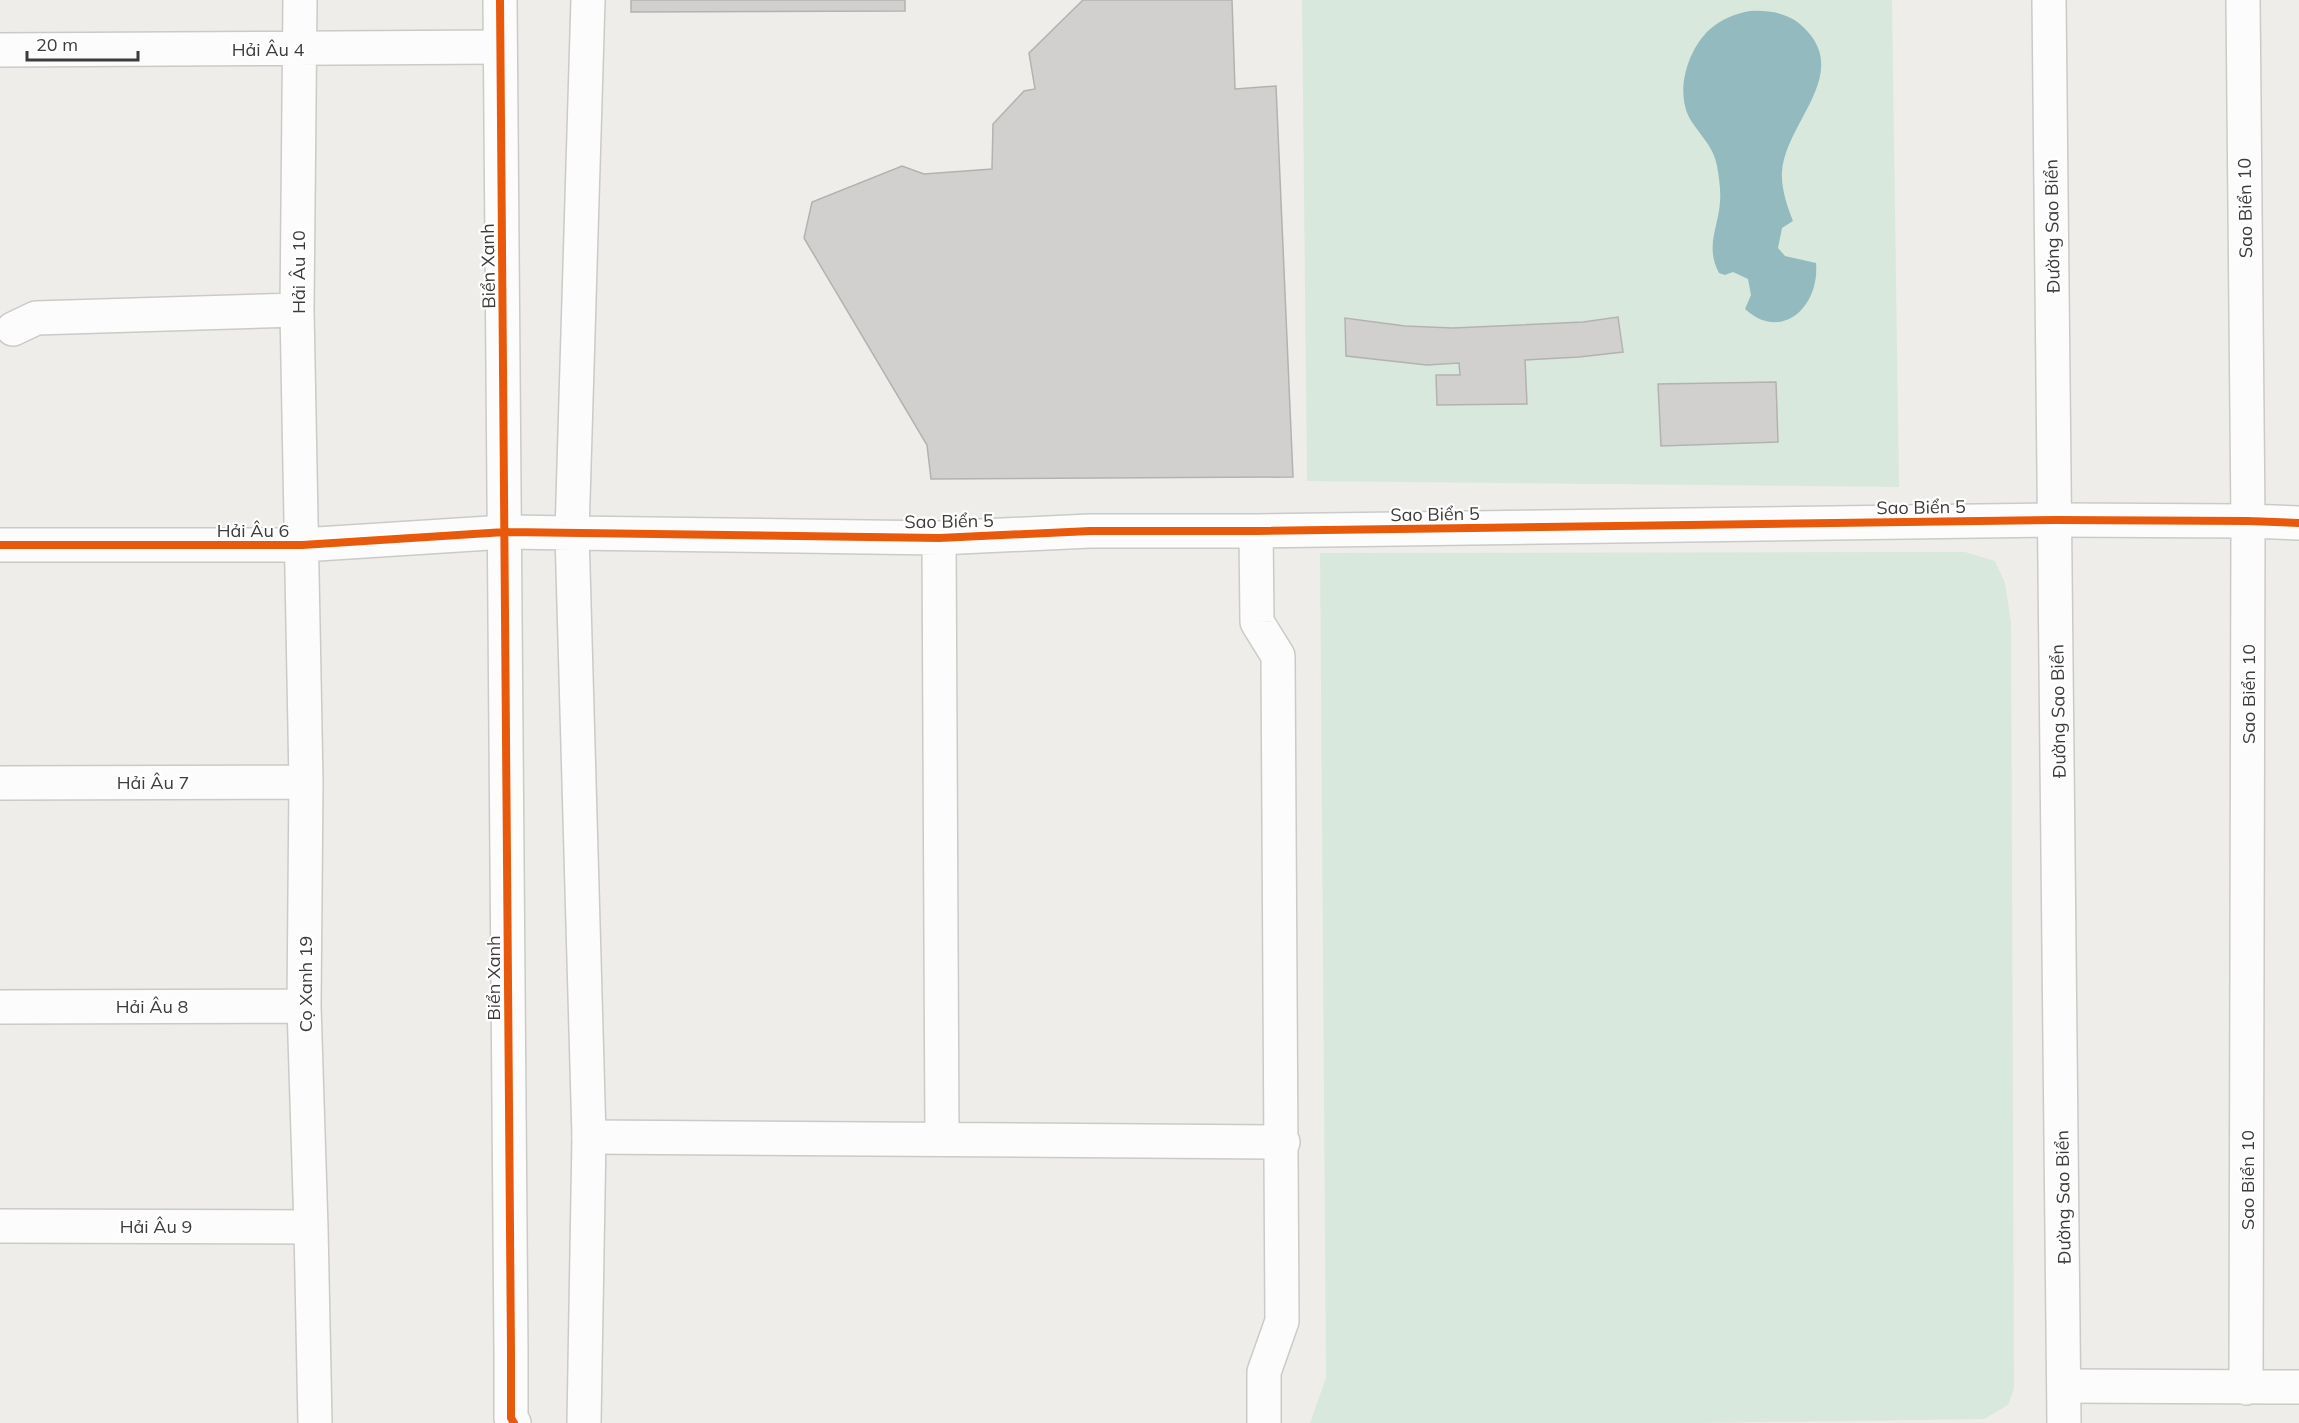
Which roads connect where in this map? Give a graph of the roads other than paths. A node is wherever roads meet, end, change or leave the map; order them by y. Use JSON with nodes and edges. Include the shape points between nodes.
{"nodes":[{"id":1,"x":300,"y":0,"type":"edge"},
{"id":2,"x":500,"y":0,"type":"edge"},
{"id":3,"x":588,"y":0,"type":"edge"},
{"id":4,"x":2049,"y":0,"type":"edge"},
{"id":5,"x":2243,"y":0,"type":"edge"},
{"id":6,"x":500,"y":48,"type":"junction"},
{"id":7,"x":300,"y":49,"type":"junction"},
{"id":8,"x":0,"y":50,"type":"edge"},
{"id":9,"x":297,"y":310,"type":"junction"},
{"id":10,"x":13,"y":329,"type":"dead end"},
{"id":11,"x":2056,"y":520,"type":"junction"},
{"id":12,"x":2248,"y":521,"type":"junction"},
{"id":13,"x":2299,"y":523,"type":"edge"},
{"id":14,"x":1256,"y":531,"type":"junction"},
{"id":15,"x":505,"y":532,"type":"junction"},
{"id":16,"x":573,"y":533,"type":"junction"},
{"id":17,"x":939,"y":538,"type":"junction"},
{"id":18,"x":0,"y":545,"type":"edge"},
{"id":19,"x":302,"y":545,"type":"junction"},
{"id":20,"x":306,"y":782,"type":"junction"},
{"id":21,"x":0,"y":783,"type":"edge"},
{"id":22,"x":304,"y":1006,"type":"junction"},
{"id":23,"x":0,"y":1007,"type":"edge"},
{"id":24,"x":589,"y":1137,"type":"junction"},
{"id":25,"x":942,"y":1139,"type":"junction"},
{"id":26,"x":1283,"y":1142,"type":"junction"},
{"id":27,"x":0,"y":1226,"type":"edge"},
{"id":28,"x":311,"y":1227,"type":"junction"},
{"id":29,"x":2065,"y":1386,"type":"junction"},
{"id":30,"x":2246,"y":1388,"type":"junction"},
{"id":31,"x":2299,"y":1388,"type":"edge"},
{"id":32,"x":315,"y":1423,"type":"edge"},
{"id":33,"x":514,"y":1423,"type":"edge"},
{"id":34,"x":584,"y":1423,"type":"edge"},
{"id":35,"x":1264,"y":1423,"type":"edge"},
{"id":36,"x":2064,"y":1423,"type":"edge"}],
"edges":[{"from":1,"to":7,"type":"street","name":"Hải Âu 10"},
{"from":2,"to":6,"type":"street","name":"Biển Xanh"},
{"from":3,"to":16,"type":"street"},
{"from":4,"to":11,"type":"street","name":"Đường Sao Biển"},
{"from":5,"to":12,"type":"street","name":"Sao Biển 10"},
{"from":6,"to":7,"type":"street","name":"Hải Âu 4"},
{"from":6,"to":15,"type":"street","name":"Biển Xanh"},
{"from":7,"to":8,"type":"street","name":"Hải Âu 4"},
{"from":7,"to":9,"type":"street","name":"Hải Âu 10"},
{"from":9,"to":10,"type":"street","via":[[36,318]]},
{"from":9,"to":19,"type":"street","name":"Hải Âu 10"},
{"from":11,"to":12,"type":"street","name":"Sao Biển 5"},
{"from":11,"to":14,"type":"street","name":"Sao Biển 5"},
{"from":11,"to":29,"type":"street","name":"Đường Sao Biển"},
{"from":12,"to":13,"type":"street","name":"Sao Biển 5"},
{"from":12,"to":30,"type":"street","name":"Sao Biển 10"},
{"from":14,"to":17,"type":"street","name":"Sao Biển 5","via":[[1090,531]]},
{"from":14,"to":26,"type":"street","via":[[1257,622],[1278,656]]},
{"from":15,"to":16,"type":"street"},
{"from":15,"to":19,"type":"street","name":"Hải Âu 6"},
{"from":15,"to":33,"type":"street","name":"Biển Xanh"},
{"from":16,"to":17,"type":"street","name":"Sao Biển 5"},
{"from":16,"to":24,"type":"street"},
{"from":17,"to":25,"type":"street"},
{"from":18,"to":19,"type":"street","name":"Hải Âu 6"},
{"from":19,"to":20,"type":"street","name":"Cọ Xanh 19"},
{"from":20,"to":21,"type":"street","name":"Hải Âu 7"},
{"from":20,"to":22,"type":"street","name":"Cọ Xanh 19"},
{"from":22,"to":23,"type":"street","name":"Hải Âu 8"},
{"from":22,"to":28,"type":"street","name":"Cọ Xanh 19"},
{"from":24,"to":25,"type":"street"},
{"from":24,"to":34,"type":"street"},
{"from":25,"to":26,"type":"street"},
{"from":26,"to":35,"type":"street","via":[[1282,1320],[1264,1372]]},
{"from":27,"to":28,"type":"street","name":"Hải Âu 9"},
{"from":28,"to":32,"type":"street","name":"Cọ Xanh 19"},
{"from":29,"to":30,"type":"street"},
{"from":29,"to":36,"type":"street","name":"Đường Sao Biển"},
{"from":30,"to":31,"type":"street"}]}
